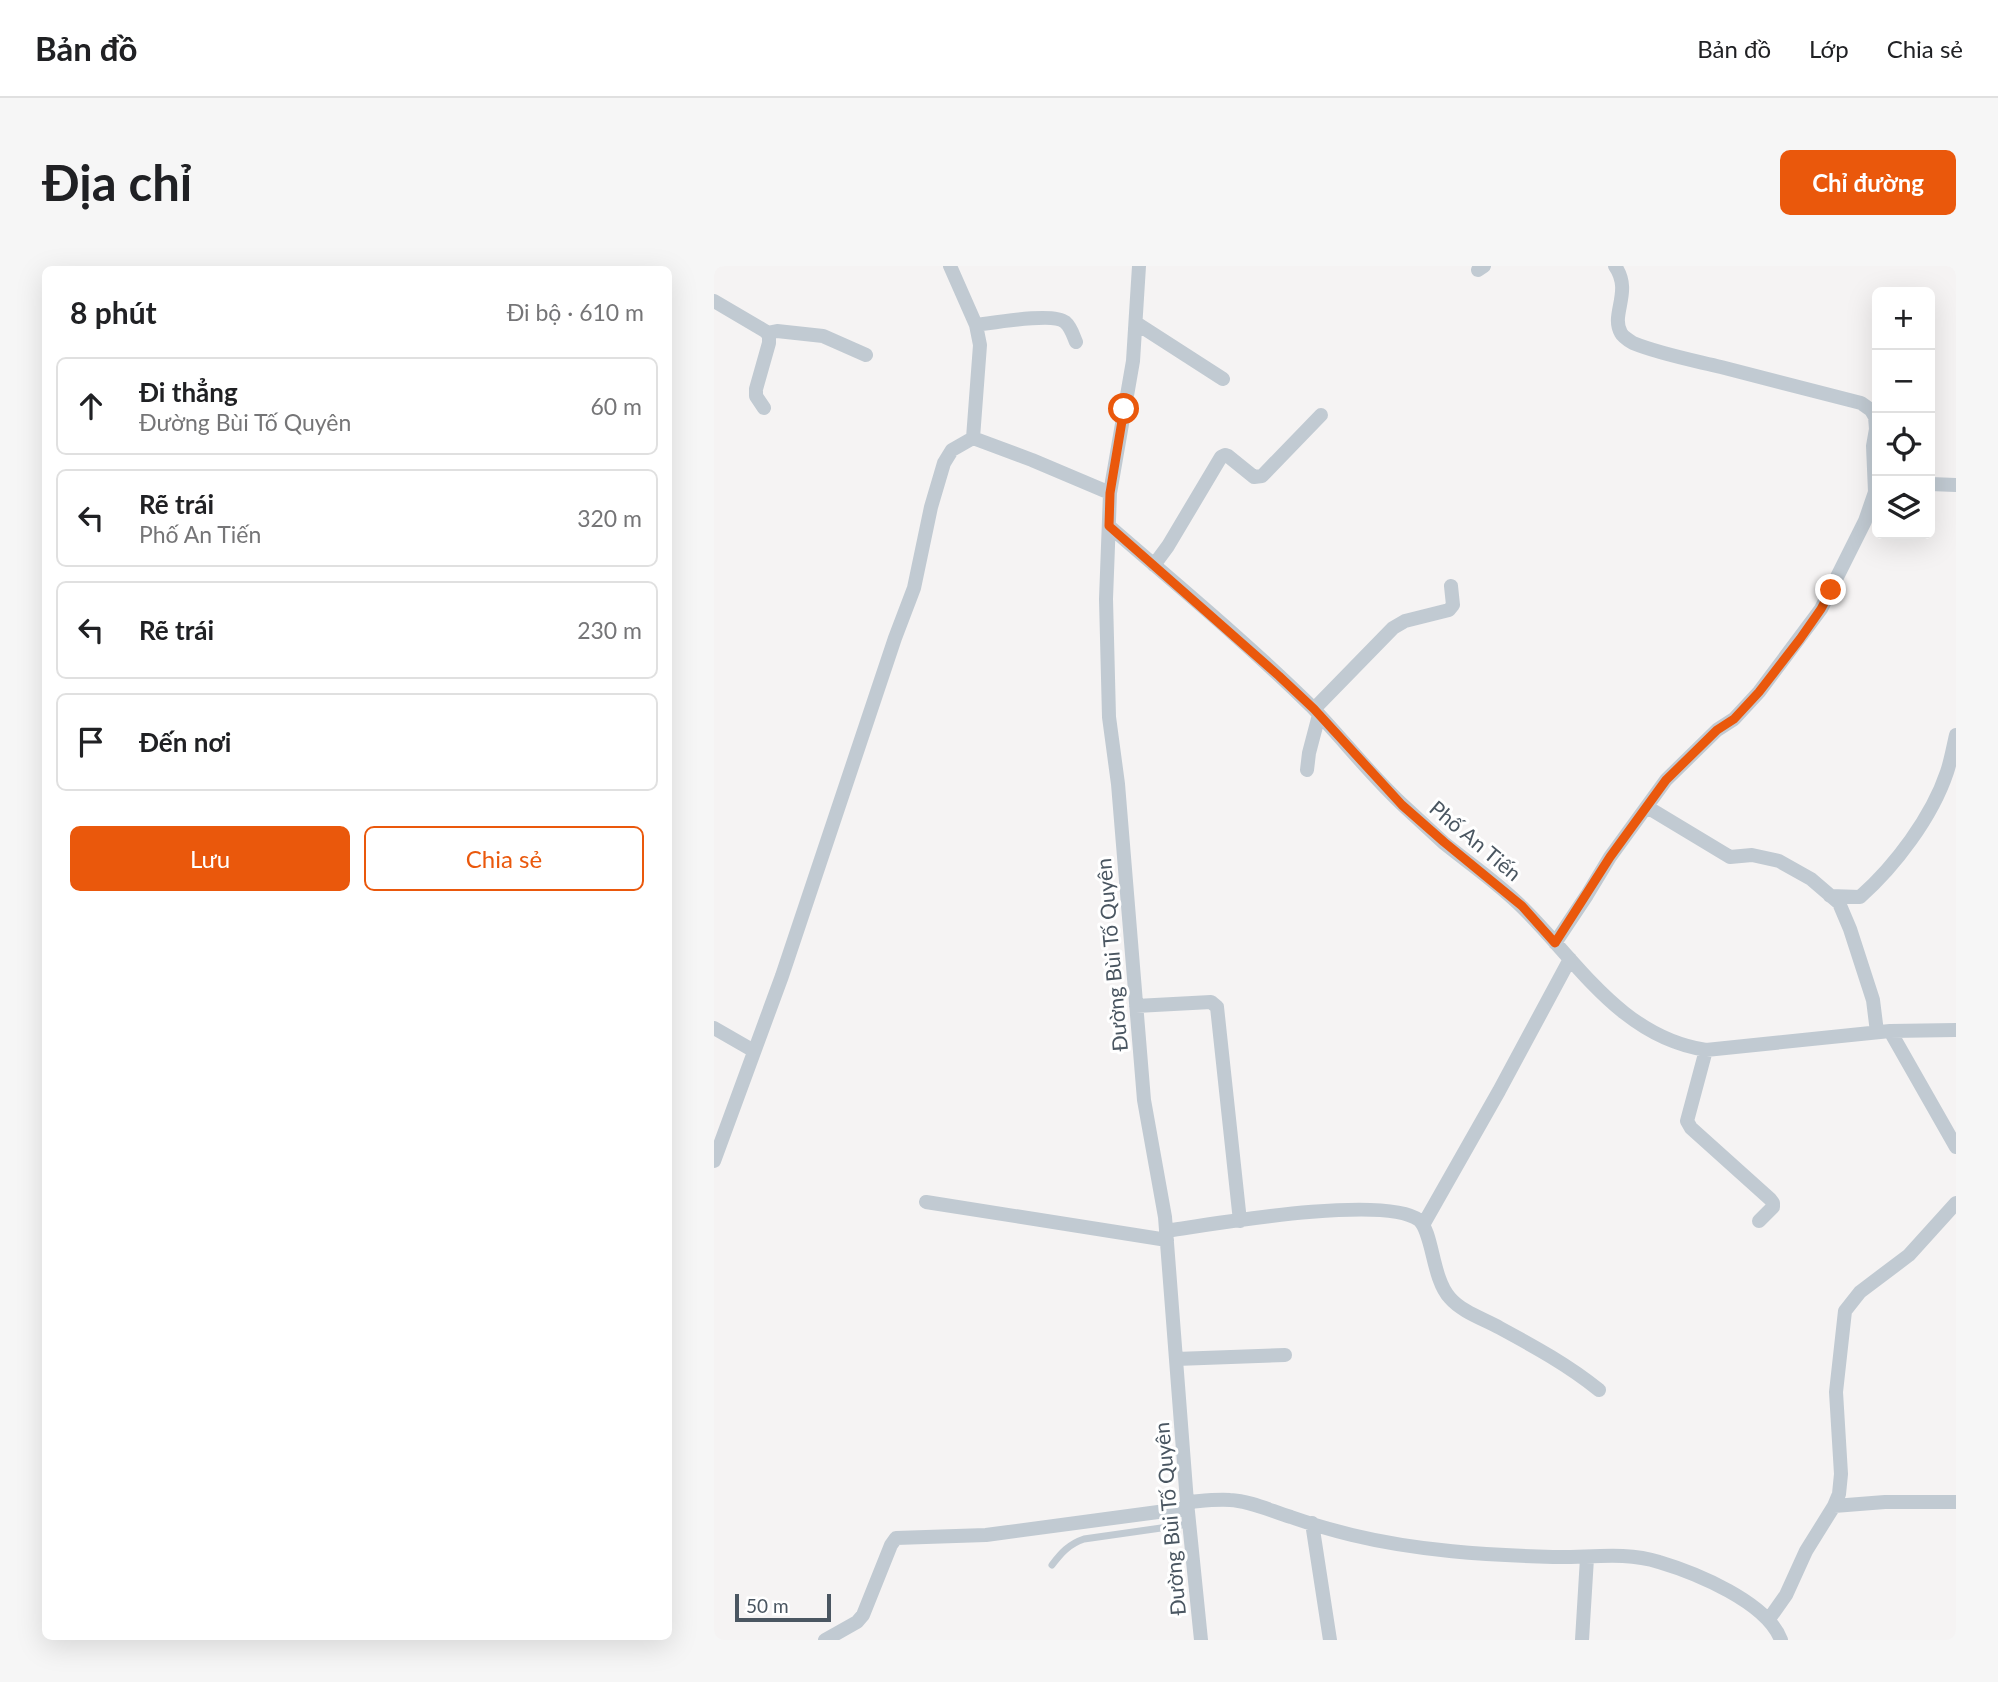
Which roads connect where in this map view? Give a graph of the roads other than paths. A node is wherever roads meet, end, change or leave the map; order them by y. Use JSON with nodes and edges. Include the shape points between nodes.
{"nodes":[{"id":1,"x":950,"y":266,"type":"edge"},
{"id":2,"x":1139,"y":266,"type":"edge"},
{"id":3,"x":1615,"y":266,"type":"edge"},
{"id":4,"x":714,"y":300,"type":"edge"},
{"id":5,"x":1136,"y":323,"type":"junction"},
{"id":6,"x":976,"y":326,"type":"junction"},
{"id":7,"x":768,"y":334,"type":"junction"},
{"id":8,"x":1076,"y":342,"type":"dead end"},
{"id":9,"x":866,"y":355,"type":"dead end"},
{"id":10,"x":1223,"y":379,"type":"dead end"},
{"id":11,"x":764,"y":408,"type":"dead end"},
{"id":12,"x":1321,"y":415,"type":"dead end"},
{"id":13,"x":973,"y":438,"type":"junction"},
{"id":14,"x":1876,"y":476,"type":"edge"},
{"id":15,"x":1935,"y":484,"type":"edge"},
{"id":16,"x":1956,"y":485,"type":"edge"},
{"id":17,"x":1110,"y":493,"type":"junction"},
{"id":18,"x":1872,"y":501,"type":"edge"},
{"id":19,"x":1109,"y":526,"type":"junction"},
{"id":20,"x":1154,"y":565,"type":"junction"},
{"id":21,"x":1451,"y":586,"type":"dead end"},
{"id":22,"x":1316,"y":712,"type":"junction"},
{"id":23,"x":1956,"y":735,"type":"edge"},
{"id":24,"x":1307,"y":770,"type":"dead end"},
{"id":25,"x":1647,"y":807,"type":"junction"},
{"id":26,"x":1830,"y":896,"type":"junction"},
{"id":27,"x":1555,"y":943,"type":"junction"},
{"id":28,"x":1570,"y":959,"type":"junction"},
{"id":29,"x":1136,"y":1006,"type":"junction"},
{"id":30,"x":714,"y":1028,"type":"edge"},
{"id":31,"x":1956,"y":1030,"type":"edge"},
{"id":32,"x":1884,"y":1031,"type":"junction"},
{"id":33,"x":1706,"y":1050,"type":"junction"},
{"id":34,"x":754,"y":1051,"type":"junction"},
{"id":35,"x":1956,"y":1147,"type":"edge"},
{"id":36,"x":714,"y":1161,"type":"edge"},
{"id":37,"x":926,"y":1202,"type":"dead end"},
{"id":38,"x":1956,"y":1203,"type":"edge"},
{"id":39,"x":1240,"y":1220,"type":"junction"},
{"id":40,"x":1759,"y":1221,"type":"dead end"},
{"id":41,"x":1423,"y":1225,"type":"junction"},
{"id":42,"x":1167,"y":1236,"type":"junction"},
{"id":43,"x":1286,"y":1355,"type":"dead end"},
{"id":44,"x":1176,"y":1359,"type":"junction"},
{"id":45,"x":1599,"y":1390,"type":"dead end"},
{"id":46,"x":1956,"y":1502,"type":"edge"},
{"id":47,"x":1187,"y":1505,"type":"junction"},
{"id":48,"x":1834,"y":1506,"type":"junction"},
{"id":49,"x":1189,"y":1524,"type":"junction"},
{"id":50,"x":1312,"y":1524,"type":"junction"},
{"id":51,"x":1587,"y":1558,"type":"junction"},
{"id":52,"x":1052,"y":1565,"type":"dead end"},
{"id":53,"x":1769,"y":1619,"type":"junction"},
{"id":54,"x":825,"y":1640,"type":"edge"},
{"id":55,"x":1201,"y":1640,"type":"edge"},
{"id":56,"x":1329,"y":1640,"type":"edge"},
{"id":57,"x":1581,"y":1640,"type":"edge"},
{"id":58,"x":1781,"y":1640,"type":"edge"}],
"edges":[{"from":1,"to":6,"type":"street"},
{"from":2,"to":5,"type":"street","name":"Đường Bùi Tố Quyên"},
{"from":3,"to":14,"type":"street","via":[[1622,279],[1618,320],[1625,338],[1861,403],[1875,417]]},
{"from":4,"to":7,"type":"street"},
{"from":5,"to":10,"type":"street"},
{"from":5,"to":17,"type":"street","name":"Đường Bùi Tố Quyên"},
{"from":6,"to":8,"type":"street","via":[[1058,318],[1070,328]]},
{"from":6,"to":13,"type":"street","via":[[980,361]]},
{"from":7,"to":9,"type":"street","via":[[823,336]]},
{"from":7,"to":11,"type":"street","via":[[756,389]]},
{"from":12,"to":20,"type":"street","via":[[1262,476],[1254,477],[1228,456],[1221,457]]},
{"from":13,"to":17,"type":"street"},
{"from":13,"to":34,"type":"street","via":[[952,450],[944,463],[914,588]]},
{"from":15,"to":16,"type":"street"},
{"from":17,"to":19,"type":"street","name":"Đường Bùi Tố Quyên"},
{"from":18,"to":25,"type":"street","via":[[1821,609],[1759,692],[1666,780]]},
{"from":19,"to":20,"type":"street","name":"Phố An Tiến"},
{"from":19,"to":29,"type":"street","name":"Đường Bùi Tố Quyên","via":[[1109,717]]},
{"from":20,"to":22,"type":"street","name":"Phố An Tiến"},
{"from":21,"to":22,"type":"street","via":[[1453,606],[1449,610],[1393,628]]},
{"from":22,"to":24,"type":"street"},
{"from":22,"to":27,"type":"street","name":"Phố An Tiến","via":[[1402,805],[1522,906]]},
{"from":23,"to":26,"type":"street","via":[[1930,809],[1880,880],[1860,897]]},
{"from":25,"to":26,"type":"street","via":[[1730,857],[1752,855],[1779,861]]},
{"from":25,"to":27,"type":"street"},
{"from":26,"to":32,"type":"street","via":[[1839,903],[1850,929]]},
{"from":27,"to":28,"type":"street","name":"Phố An Tiến"},
{"from":28,"to":33,"type":"street","name":"Phố An Tiến","via":[[1586,978],[1657,1036]]},
{"from":28,"to":41,"type":"street"},
{"from":29,"to":39,"type":"street","via":[[1211,1002],[1217,1007]]},
{"from":29,"to":42,"type":"street","name":"Đường Bùi Tố Quyên","via":[[1144,1100]]},
{"from":30,"to":34,"type":"street"},
{"from":31,"to":32,"type":"street","name":"Phố An Tiến"},
{"from":32,"to":33,"type":"street","name":"Phố An Tiến"},
{"from":32,"to":35,"type":"street"},
{"from":33,"to":40,"type":"street","via":[[1687,1121],[1770,1199],[1773,1207]]},
{"from":34,"to":36,"type":"street"},
{"from":37,"to":42,"type":"street"},
{"from":38,"to":48,"type":"street","via":[[1909,1255],[1860,1292],[1845,1311],[1836,1392],[1841,1474]]},
{"from":39,"to":41,"type":"street","via":[[1329,1210],[1379,1210],[1405,1214]]},
{"from":39,"to":42,"type":"street"},
{"from":41,"to":45,"type":"street","via":[[1438,1277],[1450,1298],[1557,1359]]},
{"from":42,"to":44,"type":"street","name":"Đường Bùi Tố Quyên"},
{"from":43,"to":44,"type":"street"},
{"from":44,"to":47,"type":"street","name":"Đường Bùi Tố Quyên"},
{"from":46,"to":48,"type":"street"},
{"from":47,"to":49,"type":"street","name":"Đường Bùi Tố Quyên"},
{"from":47,"to":50,"type":"street","via":[[1229,1500]]},
{"from":47,"to":54,"type":"street","via":[[986,1535],[896,1538],[863,1615]]},
{"from":48,"to":53,"type":"street"},
{"from":49,"to":52,"type":"lane","via":[[1084,1539],[1065,1549]]},
{"from":49,"to":55,"type":"street","name":"Đường Bùi Tố Quyên"},
{"from":50,"to":51,"type":"street","via":[[1398,1545],[1475,1554]]},
{"from":50,"to":56,"type":"street"},
{"from":51,"to":53,"type":"street","via":[[1630,1556],[1658,1561],[1736,1594]]},
{"from":51,"to":57,"type":"street"},
{"from":53,"to":58,"type":"street"}]}
